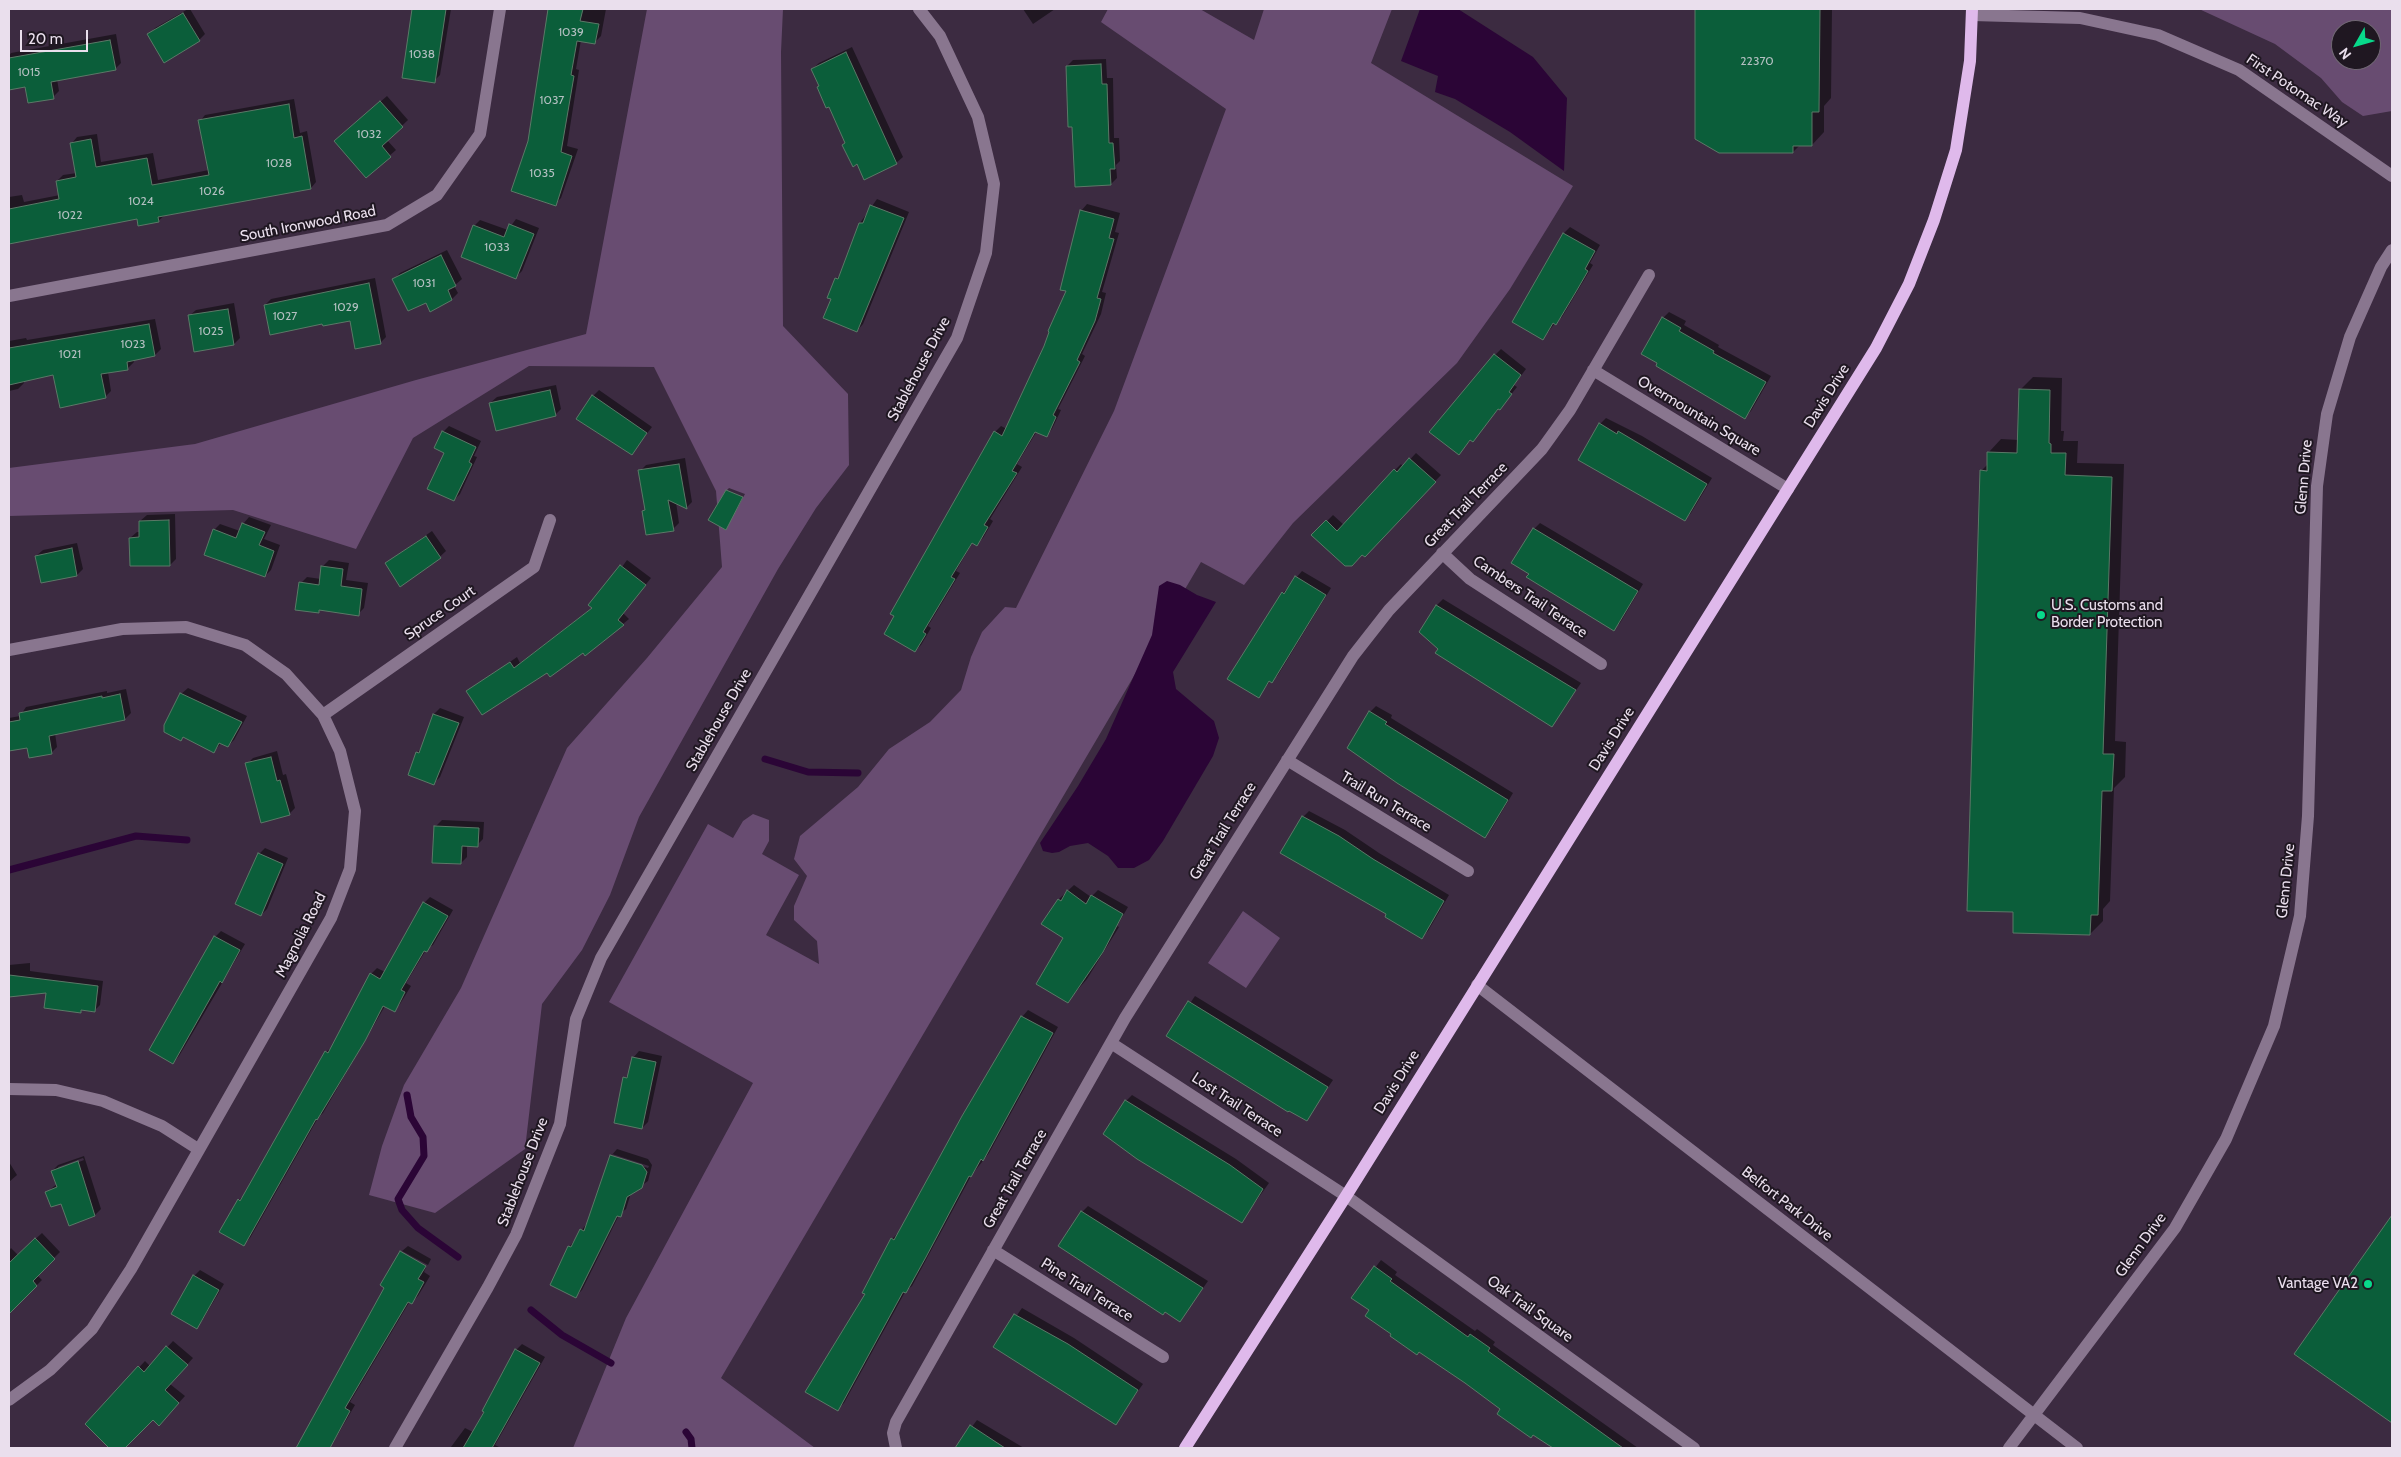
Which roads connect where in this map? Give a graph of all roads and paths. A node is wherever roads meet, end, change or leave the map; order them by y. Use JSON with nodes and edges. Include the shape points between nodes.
{"nodes":[{"id":1,"x":500,"y":9,"type":"edge"},
{"id":2,"x":919,"y":9,"type":"edge"},
{"id":3,"x":1972,"y":12,"type":"edge"},
{"id":4,"x":2392,"y":176,"type":"edge"},
{"id":5,"x":2392,"y":250,"type":"edge"},
{"id":6,"x":1649,"y":275,"type":"dead end"},
{"id":7,"x":9,"y":296,"type":"edge"},
{"id":8,"x":1594,"y":370,"type":"junction"},
{"id":9,"x":1788,"y":489,"type":"junction"},
{"id":10,"x":550,"y":520,"type":"dead end"},
{"id":11,"x":1442,"y":553,"type":"junction"},
{"id":12,"x":9,"y":650,"type":"edge"},
{"id":13,"x":1601,"y":664,"type":"dead end"},
{"id":14,"x":322,"y":715,"type":"junction"},
{"id":15,"x":1287,"y":760,"type":"junction"},
{"id":16,"x":1468,"y":871,"type":"dead end"},
{"id":17,"x":1477,"y":985,"type":"junction"},
{"id":18,"x":1111,"y":1043,"type":"junction"},
{"id":19,"x":9,"y":1089,"type":"edge"},
{"id":20,"x":198,"y":1149,"type":"junction"},
{"id":21,"x":1346,"y":1196,"type":"junction"},
{"id":22,"x":993,"y":1250,"type":"junction"},
{"id":23,"x":1163,"y":1357,"type":"dead end"},
{"id":24,"x":9,"y":1400,"type":"edge"},
{"id":25,"x":2034,"y":1415,"type":"junction"},
{"id":26,"x":395,"y":1448,"type":"edge"},
{"id":27,"x":896,"y":1448,"type":"edge"},
{"id":28,"x":1185,"y":1448,"type":"edge"},
{"id":29,"x":1694,"y":1448,"type":"edge"},
{"id":30,"x":2010,"y":1448,"type":"edge"},
{"id":31,"x":2078,"y":1448,"type":"edge"}],
"edges":[{"from":1,"to":7,"type":"street","name":"South Ironwood Road","via":[[480,134],[437,195],[387,225]]},
{"from":2,"to":26,"type":"street","name":"Stablehouse Drive","via":[[940,36],[978,117],[994,184],[986,253],[957,338],[601,958],[576,1019],[560,1124],[516,1234]]},
{"from":3,"to":4,"type":"street","name":"First Potomac Way","via":[[2080,18],[2158,35],[2239,70]]},
{"from":3,"to":9,"type":"main road","name":"Davis Drive","via":[[1970,61],[1956,150],[1934,220],[1909,284],[1876,348]]},
{"from":5,"to":25,"type":"street","name":"Glenn Drive","via":[[2381,267],[2350,337],[2327,414],[2316,486],[2308,816],[2300,916],[2274,1026],[2226,1138],[2175,1228]]},
{"from":6,"to":8,"type":"street","name":"Great Trail Terrace"},
{"from":8,"to":9,"type":"street","name":"Overmountain Square"},
{"from":8,"to":11,"type":"street","name":"Great Trail Terrace","via":[[1542,449]]},
{"from":9,"to":17,"type":"main road","name":"Davis Drive"},
{"from":10,"to":14,"type":"street","name":"Spruce Court","via":[[534,567]]},
{"from":11,"to":13,"type":"street","name":"Cambers Trail Terrace","via":[[1470,579]]},
{"from":11,"to":15,"type":"street","name":"Great Trail Terrace","via":[[1389,610],[1353,656]]},
{"from":12,"to":14,"type":"street","name":"Magnolia Road","via":[[122,629],[186,627],[245,645],[286,674]]},
{"from":14,"to":20,"type":"street","name":"Magnolia Road","via":[[340,751],[354,811],[350,869],[331,918]]},
{"from":15,"to":16,"type":"street","name":"Trail Run Terrace"},
{"from":15,"to":18,"type":"street","name":"Great Trail Terrace"},
{"from":17,"to":21,"type":"main road","name":"Davis Drive"},
{"from":17,"to":25,"type":"street","name":"Belfort Park Drive"},
{"from":18,"to":21,"type":"street","name":"Lost Trail Terrace"},
{"from":18,"to":22,"type":"street","name":"Great Trail Terrace"},
{"from":19,"to":20,"type":"street","via":[[56,1090],[103,1101],[162,1126]]},
{"from":20,"to":24,"type":"street","name":"Magnolia Road","via":[[131,1269],[92,1329],[50,1370]]},
{"from":21,"to":28,"type":"main road","name":"Davis Drive"},
{"from":21,"to":29,"type":"street","name":"Oak Trail Square"},
{"from":22,"to":23,"type":"street","name":"Pine Trail Terrace"},
{"from":22,"to":27,"type":"street","name":"Great Trail Terrace","via":[[896,1422],[893,1433]]},
{"from":25,"to":30,"type":"street","name":"Glenn Drive"},
{"from":25,"to":31,"type":"street","name":"Belfort Park Drive"}]}
